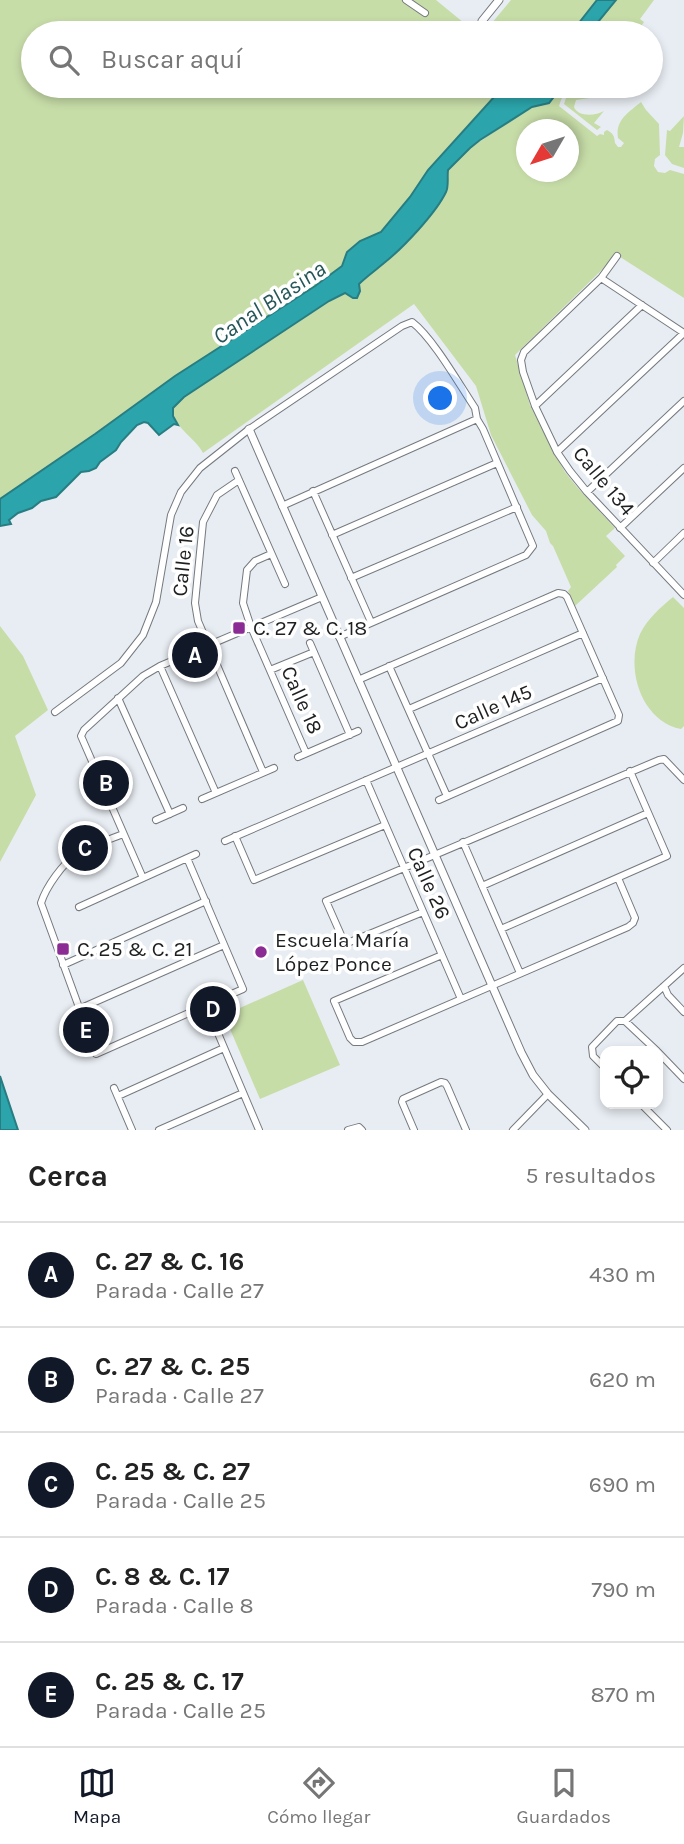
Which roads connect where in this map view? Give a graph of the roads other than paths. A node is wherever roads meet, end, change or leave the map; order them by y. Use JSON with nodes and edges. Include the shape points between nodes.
{"nodes":[{"id":1,"x":407,"y":0,"type":"edge"},
{"id":2,"x":498,"y":1,"type":"edge"},
{"id":3,"x":425,"y":13,"type":"dead end"},
{"id":4,"x":482,"y":21,"type":"dead end"},
{"id":5,"x":617,"y":256,"type":"dead end"},
{"id":6,"x":601,"y":278,"type":"junction"},
{"id":7,"x":642,"y":305,"type":"junction"},
{"id":8,"x":684,"y":334,"type":"edge"},
{"id":9,"x":684,"y":401,"type":"edge"},
{"id":10,"x":535,"y":405,"type":"junction"},
{"id":11,"x":477,"y":419,"type":"junction"},
{"id":12,"x":249,"y":429,"type":"junction"},
{"id":13,"x":557,"y":452,"type":"junction"},
{"id":14,"x":497,"y":463,"type":"junction"},
{"id":15,"x":684,"y":468,"type":"edge"},
{"id":16,"x":235,"y":471,"type":"dead end"},
{"id":17,"x":239,"y":480,"type":"junction"},
{"id":18,"x":313,"y":491,"type":"junction"},
{"id":19,"x":587,"y":492,"type":"junction"},
{"id":20,"x":282,"y":506,"type":"junction"},
{"id":21,"x":517,"y":507,"type":"junction"},
{"id":22,"x":620,"y":528,"type":"junction"},
{"id":23,"x":684,"y":533,"type":"edge"},
{"id":24,"x":332,"y":534,"type":"junction"},
{"id":25,"x":271,"y":554,"type":"junction"},
{"id":26,"x":653,"y":563,"type":"junction"},
{"id":27,"x":351,"y":578,"type":"junction"},
{"id":28,"x":285,"y":584,"type":"dead end"},
{"id":29,"x":684,"y":595,"type":"edge"},
{"id":30,"x":322,"y":597,"type":"junction"},
{"id":31,"x":371,"y":622,"type":"junction"},
{"id":32,"x":251,"y":627,"type":"junction"},
{"id":33,"x":583,"y":633,"type":"junction"},
{"id":34,"x":339,"y":637,"type":"junction"},
{"id":35,"x":310,"y":643,"type":"dead end"},
{"id":36,"x":207,"y":646,"type":"junction"},
{"id":37,"x":314,"y":652,"type":"junction"},
{"id":38,"x":160,"y":666,"type":"junction"},
{"id":39,"x":389,"y":666,"type":"junction"},
{"id":40,"x":270,"y":670,"type":"junction"},
{"id":41,"x":603,"y":678,"type":"junction"},
{"id":42,"x":358,"y":680,"type":"junction"},
{"id":43,"x":118,"y":698,"type":"junction"},
{"id":44,"x":409,"y":709,"type":"junction"},
{"id":45,"x":55,"y":712,"type":"dead end"},
{"id":46,"x":358,"y":731,"type":"dead end"},
{"id":47,"x":350,"y":735,"type":"junction"},
{"id":48,"x":306,"y":753,"type":"junction"},
{"id":49,"x":429,"y":754,"type":"junction"},
{"id":50,"x":298,"y":757,"type":"dead end"},
{"id":51,"x":274,"y":768,"type":"dead end"},
{"id":52,"x":397,"y":768,"type":"junction"},
{"id":53,"x":630,"y":771,"type":"junction"},
{"id":54,"x":263,"y":772,"type":"junction"},
{"id":55,"x":366,"y":780,"type":"junction"},
{"id":56,"x":684,"y":780,"type":"edge"},
{"id":57,"x":216,"y":793,"type":"junction"},
{"id":58,"x":447,"y":796,"type":"junction"},
{"id":59,"x":202,"y":799,"type":"dead end"},
{"id":60,"x":439,"y":800,"type":"dead end"},
{"id":61,"x":183,"y":808,"type":"dead end"},
{"id":62,"x":170,"y":814,"type":"junction"},
{"id":63,"x":648,"y":814,"type":"junction"},
{"id":64,"x":156,"y":820,"type":"dead end"},
{"id":65,"x":385,"y":825,"type":"junction"},
{"id":66,"x":123,"y":834,"type":"junction"},
{"id":67,"x":235,"y":836,"type":"junction"},
{"id":68,"x":225,"y":841,"type":"dead end"},
{"id":69,"x":463,"y":842,"type":"junction"},
{"id":70,"x":196,"y":854,"type":"dead end"},
{"id":71,"x":435,"y":855,"type":"junction"},
{"id":72,"x":187,"y":858,"type":"junction"},
{"id":73,"x":404,"y":868,"type":"junction"},
{"id":74,"x":143,"y":878,"type":"junction"},
{"id":75,"x":618,"y":878,"type":"junction"},
{"id":76,"x":482,"y":886,"type":"junction"},
{"id":77,"x":206,"y":901,"type":"junction"},
{"id":78,"x":79,"y":907,"type":"dead end"},
{"id":79,"x":423,"y":912,"type":"junction"},
{"id":80,"x":501,"y":929,"type":"junction"},
{"id":81,"x":224,"y":946,"type":"junction"},
{"id":82,"x":442,"y":955,"type":"junction"},
{"id":83,"x":63,"y":965,"type":"junction"},
{"id":84,"x":684,"y":968,"type":"edge"},
{"id":85,"x":520,"y":973,"type":"junction"},
{"id":86,"x":492,"y":986,"type":"junction"},
{"id":87,"x":664,"y":986,"type":"junction"},
{"id":88,"x":461,"y":999,"type":"junction"},
{"id":89,"x":206,"y":1005,"type":"junction"},
{"id":90,"x":79,"y":1009,"type":"junction"},
{"id":91,"x":684,"y":1012,"type":"edge"},
{"id":92,"x":625,"y":1021,"type":"junction"},
{"id":93,"x":651,"y":1046,"type":"edge"},
{"id":94,"x":224,"y":1048,"type":"junction"},
{"id":95,"x":663,"y":1058,"type":"edge"},
{"id":96,"x":600,"y":1063,"type":"edge"},
{"id":97,"x":684,"y":1079,"type":"edge"},
{"id":98,"x":114,"y":1087,"type":"dead end"},
{"id":99,"x":243,"y":1093,"type":"junction"},
{"id":100,"x":548,"y":1094,"type":"junction"},
{"id":101,"x":118,"y":1096,"type":"junction"},
{"id":102,"x":646,"y":1109,"type":"edge"},
{"id":103,"x":360,"y":1128,"type":"edge"},
{"id":104,"x":132,"y":1130,"type":"edge"},
{"id":105,"x":159,"y":1130,"type":"edge"},
{"id":106,"x":260,"y":1130,"type":"edge"},
{"id":107,"x":348,"y":1130,"type":"edge"},
{"id":108,"x":414,"y":1130,"type":"edge"},
{"id":109,"x":466,"y":1130,"type":"edge"},
{"id":110,"x":513,"y":1130,"type":"edge"},
{"id":111,"x":585,"y":1130,"type":"edge"},
{"id":112,"x":667,"y":1130,"type":"edge"}],
"edges":[{"from":1,"to":3,"type":"street"},
{"from":2,"to":4,"type":"street"},
{"from":5,"to":6,"type":"street"},
{"from":6,"to":7,"type":"street"},
{"from":6,"to":10,"type":"street","name":"Calle 134","via":[[524,352],[523,372]]},
{"from":7,"to":8,"type":"street"},
{"from":7,"to":10,"type":"street"},
{"from":8,"to":13,"type":"street"},
{"from":9,"to":19,"type":"street"},
{"from":10,"to":13,"type":"street","name":"Calle 134"},
{"from":11,"to":12,"type":"street","via":[[475,408],[412,322]]},
{"from":11,"to":14,"type":"street"},
{"from":11,"to":18,"type":"street"},
{"from":12,"to":20,"type":"street"},
{"from":12,"to":45,"type":"street","via":[[200,468],[181,492],[171,515],[156,602],[143,635],[121,663]]},
{"from":13,"to":19,"type":"street","name":"Calle 134"},
{"from":14,"to":21,"type":"street"},
{"from":14,"to":24,"type":"street"},
{"from":15,"to":22,"type":"street"},
{"from":16,"to":17,"type":"street"},
{"from":17,"to":25,"type":"street"},
{"from":17,"to":36,"type":"street","name":"Calle 16","via":[[217,495],[203,522],[195,603]]},
{"from":18,"to":20,"type":"street"},
{"from":18,"to":24,"type":"street"},
{"from":19,"to":22,"type":"street","name":"Calle 134"},
{"from":20,"to":30,"type":"street"},
{"from":21,"to":27,"type":"street"},
{"from":21,"to":31,"type":"street","via":[[533,546],[526,555]]},
{"from":22,"to":26,"type":"street","name":"Calle 134"},
{"from":23,"to":26,"type":"street"},
{"from":24,"to":27,"type":"street"},
{"from":25,"to":28,"type":"street"},
{"from":25,"to":32,"type":"street","name":"Calle 18","via":[[247,570],[243,603]]},
{"from":26,"to":29,"type":"street","name":"Calle 134"},
{"from":27,"to":31,"type":"street"},
{"from":30,"to":32,"type":"street"},
{"from":30,"to":34,"type":"street"},
{"from":31,"to":34,"type":"street"},
{"from":32,"to":36,"type":"street"},
{"from":32,"to":40,"type":"street","name":"Calle 18"},
{"from":33,"to":39,"type":"street","via":[[564,594],[558,593]]},
{"from":33,"to":41,"type":"street"},
{"from":33,"to":44,"type":"street"},
{"from":34,"to":42,"type":"street"},
{"from":35,"to":37,"type":"street"},
{"from":36,"to":38,"type":"street"},
{"from":36,"to":54,"type":"street","name":"Calle 16"},
{"from":37,"to":40,"type":"street"},
{"from":37,"to":47,"type":"street"},
{"from":38,"to":43,"type":"street"},
{"from":38,"to":57,"type":"street"},
{"from":39,"to":42,"type":"street"},
{"from":39,"to":44,"type":"street"},
{"from":40,"to":48,"type":"street","name":"Calle 18"},
{"from":41,"to":49,"type":"street","name":"Calle 145"},
{"from":41,"to":58,"type":"street","via":[[618,721]]},
{"from":42,"to":52,"type":"street"},
{"from":43,"to":62,"type":"street"},
{"from":43,"to":66,"type":"street","via":[[82,736]]},
{"from":44,"to":49,"type":"street"},
{"from":46,"to":47,"type":"street"},
{"from":47,"to":48,"type":"street"},
{"from":48,"to":50,"type":"street"},
{"from":49,"to":52,"type":"street","name":"Calle 145"},
{"from":49,"to":58,"type":"street"},
{"from":51,"to":54,"type":"street"},
{"from":52,"to":55,"type":"street","name":"Calle 145"},
{"from":52,"to":71,"type":"street"},
{"from":53,"to":56,"type":"street","via":[[664,759]]},
{"from":53,"to":63,"type":"street"},
{"from":53,"to":69,"type":"street"},
{"from":54,"to":57,"type":"street"},
{"from":55,"to":65,"type":"street","name":"Calle 26"},
{"from":55,"to":67,"type":"street","name":"Calle 145"},
{"from":57,"to":59,"type":"street"},
{"from":58,"to":60,"type":"street"},
{"from":61,"to":62,"type":"street"},
{"from":62,"to":64,"type":"street"},
{"from":63,"to":75,"type":"street","via":[[667,856]]},
{"from":63,"to":76,"type":"street"},
{"from":65,"to":67,"type":"street","via":[[254,880]]},
{"from":65,"to":73,"type":"street","name":"Calle 26"},
{"from":66,"to":74,"type":"street"},
{"from":66,"to":83,"type":"street","via":[[76,855],[44,893],[41,903]]},
{"from":67,"to":68,"type":"street","name":"Calle 145"},
{"from":69,"to":71,"type":"street"},
{"from":69,"to":76,"type":"street"},
{"from":70,"to":72,"type":"street"},
{"from":71,"to":73,"type":"street"},
{"from":71,"to":86,"type":"street"},
{"from":72,"to":74,"type":"street"},
{"from":72,"to":77,"type":"street"},
{"from":73,"to":79,"type":"street","name":"Calle 26"},
{"from":73,"to":79,"type":"street","via":[[326,901],[345,944]]},
{"from":74,"to":78,"type":"street"},
{"from":75,"to":80,"type":"street"},
{"from":75,"to":85,"type":"street","via":[[633,923]]},
{"from":76,"to":80,"type":"street"},
{"from":77,"to":81,"type":"street"},
{"from":77,"to":83,"type":"street"},
{"from":79,"to":82,"type":"street","name":"Calle 26"},
{"from":80,"to":85,"type":"street"},
{"from":81,"to":89,"type":"street","via":[[243,988]]},
{"from":81,"to":90,"type":"street"},
{"from":82,"to":88,"type":"street","name":"Calle 26"},
{"from":82,"to":88,"type":"street","via":[[334,1001],[350,1038],[362,1042]]},
{"from":83,"to":90,"type":"street"},
{"from":84,"to":87,"type":"street"},
{"from":85,"to":86,"type":"street"},
{"from":86,"to":88,"type":"street"},
{"from":86,"to":100,"type":"street","via":[[521,1052]]},
{"from":87,"to":91,"type":"street"},
{"from":87,"to":92,"type":"street"},
{"from":89,"to":90,"type":"street","via":[[96,1054]]},
{"from":89,"to":94,"type":"street"},
{"from":92,"to":93,"type":"street"},
{"from":92,"to":96,"type":"street","via":[[617,1021],[592,1047]]},
{"from":94,"to":99,"type":"street"},
{"from":94,"to":101,"type":"street"},
{"from":95,"to":97,"type":"street"},
{"from":98,"to":101,"type":"street"},
{"from":99,"to":105,"type":"street"},
{"from":99,"to":106,"type":"street"},
{"from":100,"to":110,"type":"street"},
{"from":100,"to":111,"type":"street"},
{"from":101,"to":104,"type":"street"},
{"from":102,"to":112,"type":"street"},
{"from":103,"to":107,"type":"street"},
{"from":108,"to":109,"type":"street","via":[[403,1100],[441,1082]]}]}
